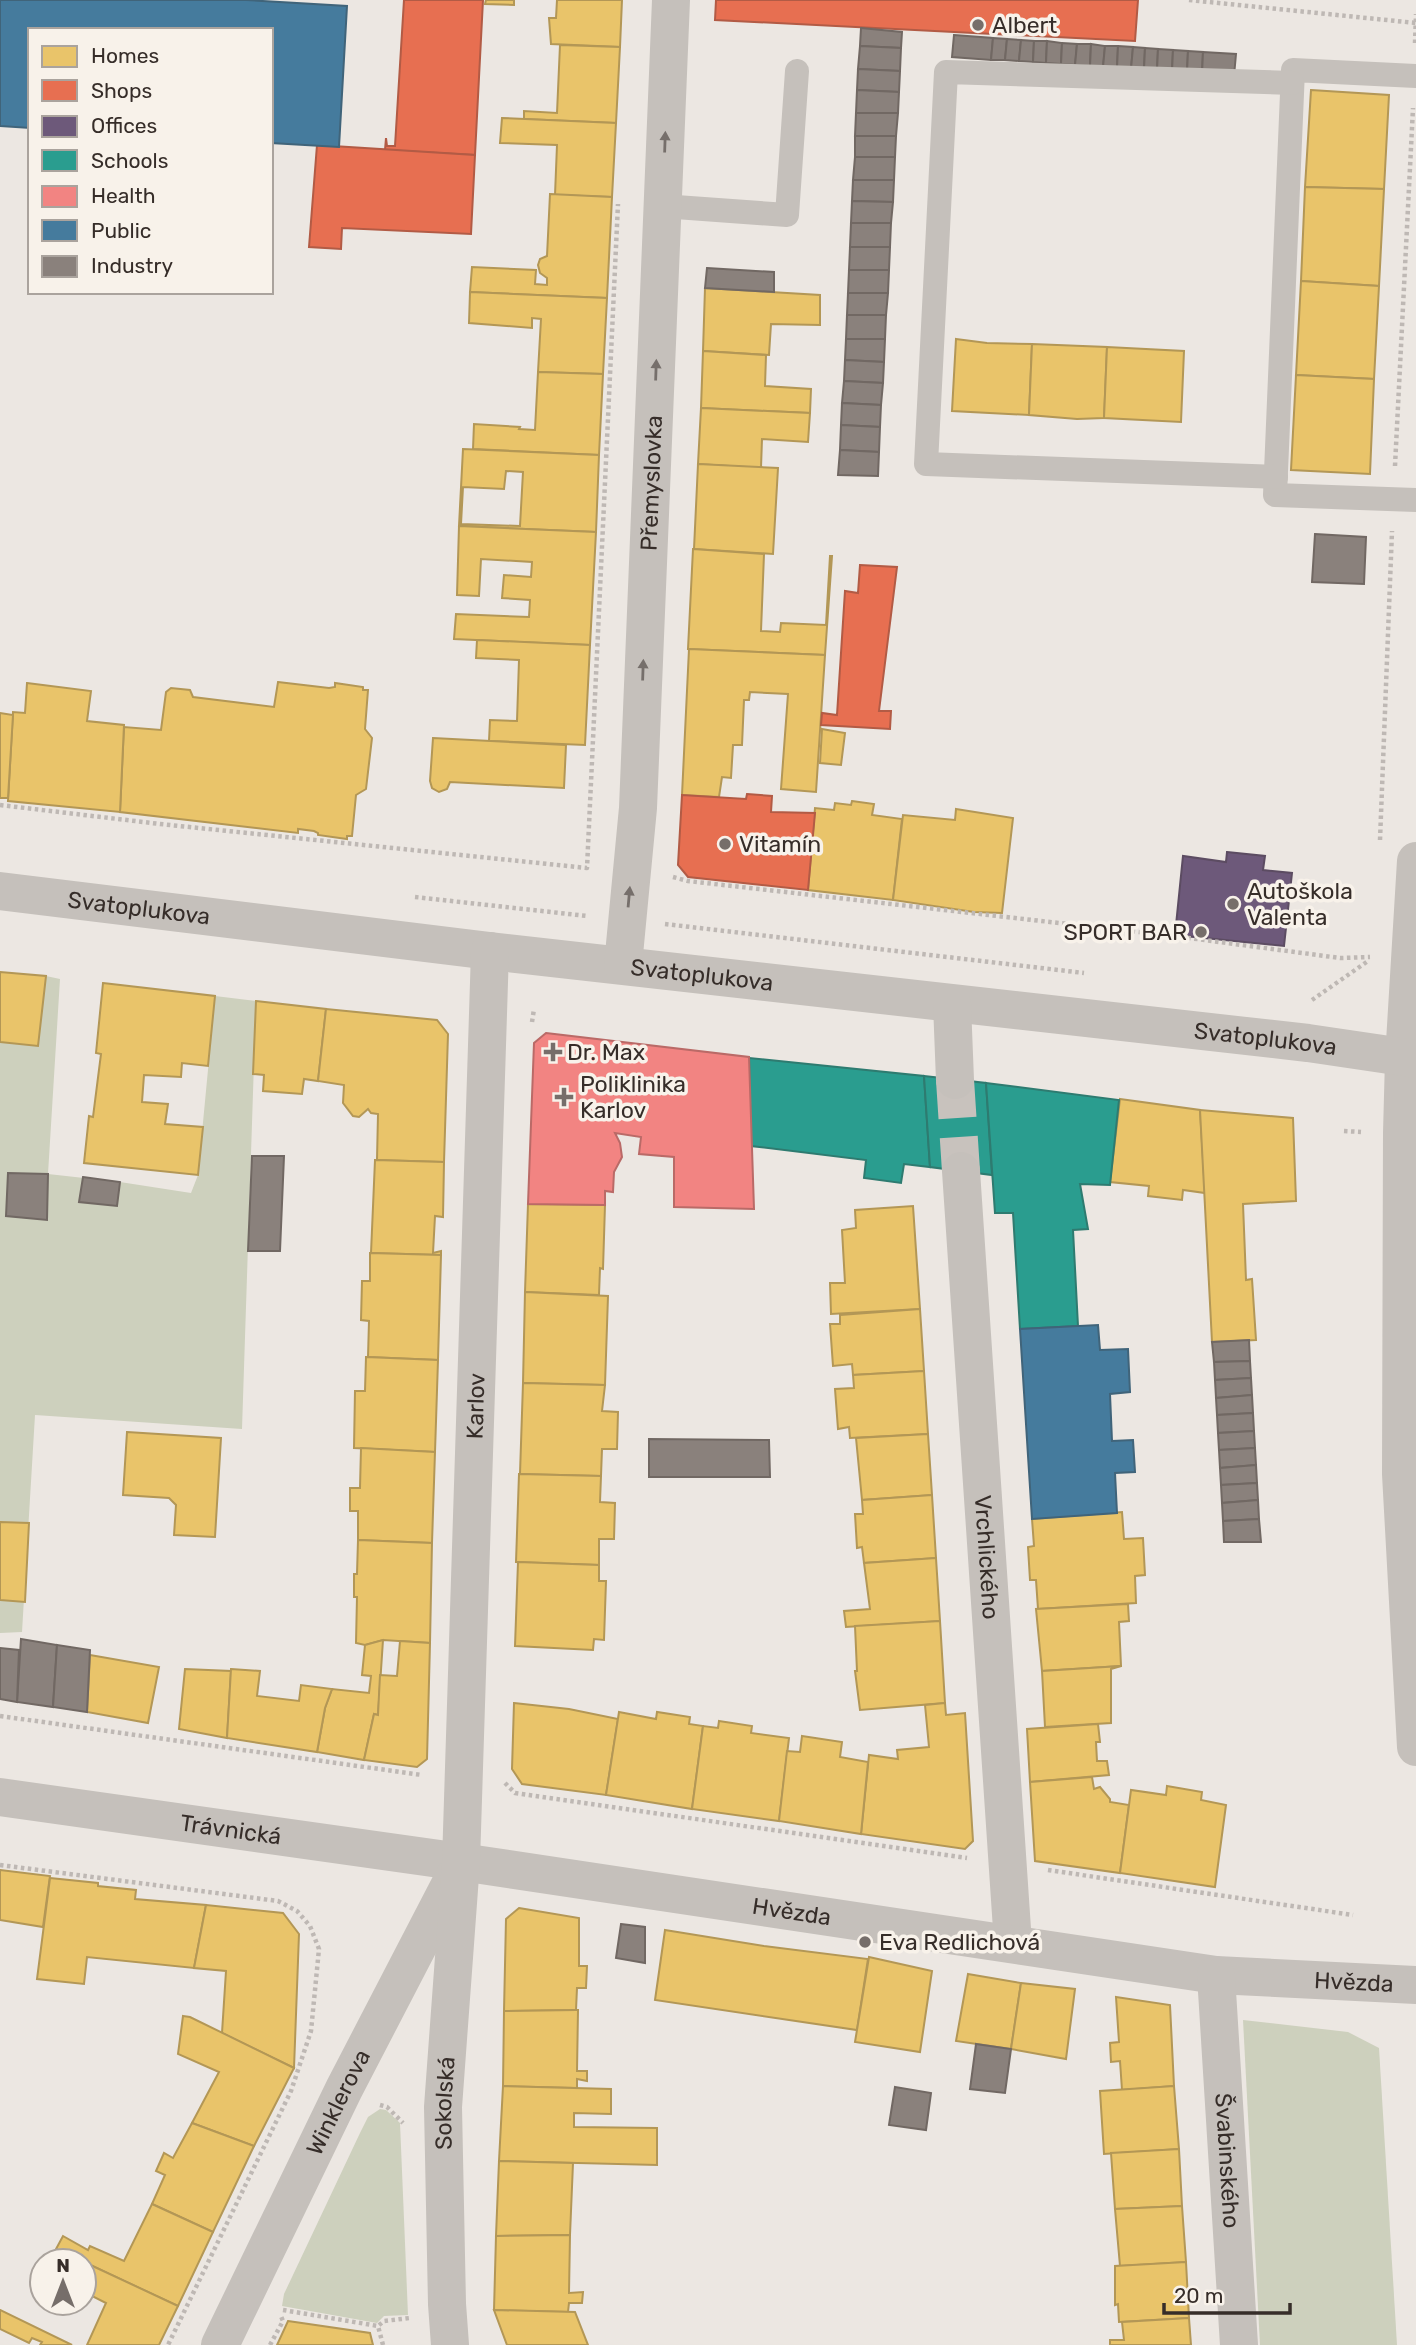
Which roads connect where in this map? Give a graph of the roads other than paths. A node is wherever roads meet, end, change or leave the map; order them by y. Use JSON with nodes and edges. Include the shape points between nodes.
{"nodes":[{"id":1,"x":671,"y":0,"type":"edge"},
{"id":2,"x":797,"y":72,"type":"dead end"},
{"id":3,"x":1415,"y":76,"type":"edge"},
{"id":4,"x":1292,"y":83,"type":"junction"},
{"id":5,"x":662,"y":206,"type":"junction"},
{"id":6,"x":1276,"y":477,"type":"junction"},
{"id":7,"x":1405,"y":500,"type":"edge"},
{"id":8,"x":1416,"y":861,"type":"edge"},
{"id":9,"x":0,"y":891,"type":"edge"},
{"id":10,"x":490,"y":951,"type":"junction"},
{"id":11,"x":623,"y":965,"type":"junction"},
{"id":12,"x":952,"y":1004,"type":"junction"},
{"id":13,"x":1410,"y":1059,"type":"edge"},
{"id":14,"x":955,"y":1080,"type":"tunnel mouth"},
{"id":15,"x":961,"y":1171,"type":"tunnel mouth"},
{"id":16,"x":1408,"y":1473,"type":"edge"},
{"id":17,"x":1416,"y":1747,"type":"edge"},
{"id":18,"x":0,"y":1797,"type":"edge"},
{"id":19,"x":461,"y":1863,"type":"junction"},
{"id":20,"x":1013,"y":1944,"type":"junction"},
{"id":21,"x":1216,"y":1975,"type":"junction"},
{"id":22,"x":1416,"y":1985,"type":"edge"},
{"id":23,"x":220,"y":2345,"type":"edge"},
{"id":24,"x":450,"y":2345,"type":"edge"},
{"id":25,"x":1239,"y":2345,"type":"edge"}],
"edges":[{"from":5,"to":1,"type":"street","name":"Přemyslovka","one_way":true},
{"from":2,"to":5,"type":"lane","via":[[787,215]]},
{"from":3,"to":4,"type":"lane","via":[[1293,70]]},
{"from":4,"to":6,"type":"lane"},
{"from":4,"to":6,"type":"lane","via":[[946,72],[926,464]]},
{"from":11,"to":5,"type":"street","name":"Přemyslovka","one_way":true,"via":[[638,808]]},
{"from":6,"to":7,"type":"lane","via":[[1275,495]]},
{"from":8,"to":13,"type":"street"},
{"from":9,"to":10,"type":"street","name":"Svatoplukova"},
{"from":10,"to":11,"type":"street","name":"Svatoplukova"},
{"from":10,"to":19,"type":"street","name":"Karlov"},
{"from":11,"to":12,"type":"street","name":"Svatoplukova"},
{"from":12,"to":13,"type":"street","name":"Svatoplukova","via":[[1308,1043]]},
{"from":12,"to":14,"type":"street"},
{"from":13,"to":16,"type":"street"},
{"from":15,"to":20,"type":"street","name":"Vrchlického"},
{"from":16,"to":17,"type":"street"},
{"from":18,"to":19,"type":"street","name":"Trávnická"},
{"from":19,"to":20,"type":"street","name":"Hvězda"},
{"from":19,"to":23,"type":"street","name":"Winklerova","via":[[344,2089]]},
{"from":19,"to":24,"type":"street","name":"Sokolská","via":[[443,2107]]},
{"from":20,"to":21,"type":"street","name":"Hvězda"},
{"from":21,"to":22,"type":"street","name":"Hvězda"},
{"from":21,"to":25,"type":"street","name":"Švabinského"}]}
